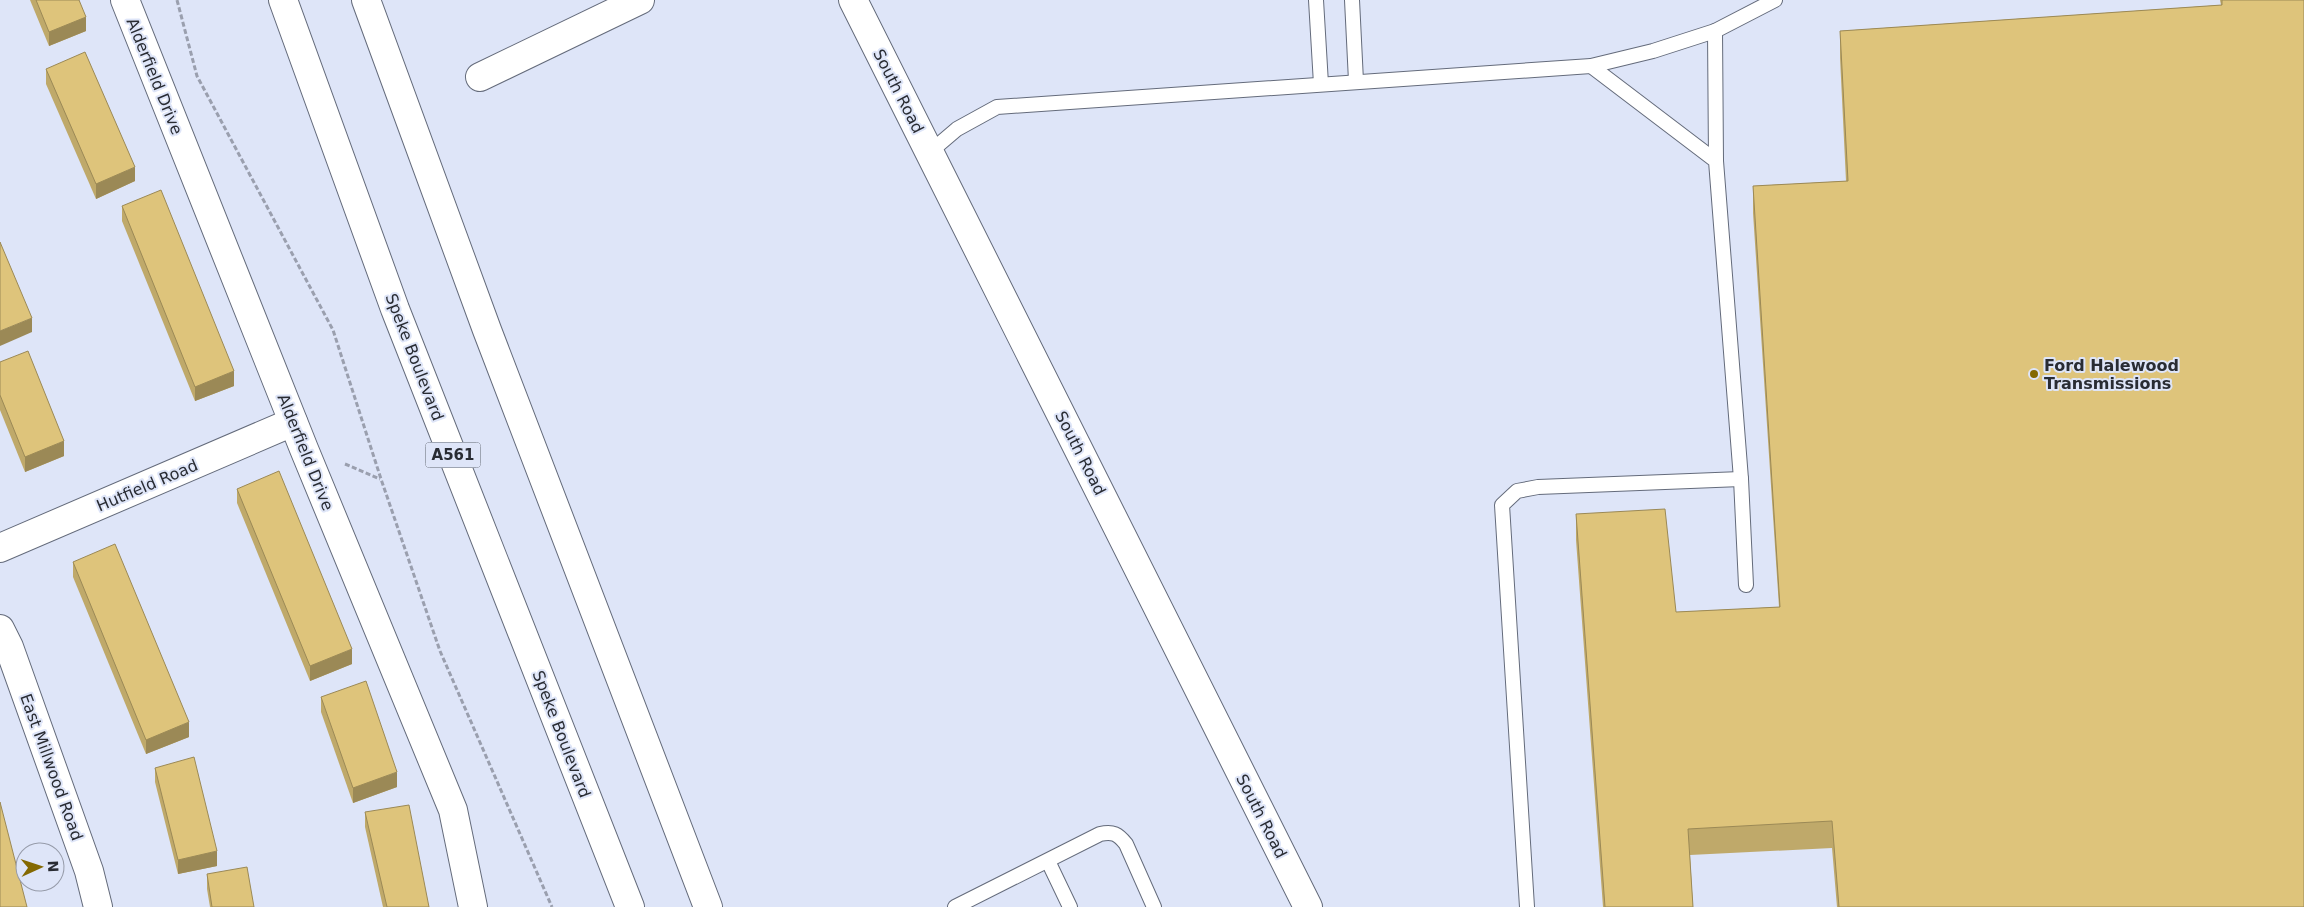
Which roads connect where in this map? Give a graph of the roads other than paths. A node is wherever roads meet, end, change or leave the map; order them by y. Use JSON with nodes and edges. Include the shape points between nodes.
{"nodes":[{"id":1,"x":125,"y":0,"type":"edge"},
{"id":2,"x":283,"y":0,"type":"edge"},
{"id":3,"x":366,"y":0,"type":"edge"},
{"id":4,"x":640,"y":0,"type":"edge"},
{"id":5,"x":854,"y":0,"type":"edge"},
{"id":6,"x":1316,"y":0,"type":"edge"},
{"id":7,"x":1352,"y":0,"type":"edge"},
{"id":8,"x":1774,"y":0,"type":"edge"},
{"id":9,"x":1715,"y":31,"type":"junction"},
{"id":10,"x":1591,"y":66,"type":"junction"},
{"id":11,"x":480,"y":76,"type":"dead end"},
{"id":12,"x":1356,"y":82,"type":"junction"},
{"id":13,"x":1321,"y":84,"type":"junction"},
{"id":14,"x":930,"y":152,"type":"junction"},
{"id":15,"x":1716,"y":161,"type":"junction"},
{"id":16,"x":293,"y":422,"type":"junction"},
{"id":17,"x":1741,"y":480,"type":"junction"},
{"id":18,"x":0,"y":548,"type":"edge"},
{"id":19,"x":1746,"y":585,"type":"dead end"},
{"id":20,"x":0,"y":629,"type":"edge"},
{"id":21,"x":1048,"y":861,"type":"junction"},
{"id":22,"x":961,"y":905,"type":"edge"},
{"id":23,"x":98,"y":907,"type":"edge"},
{"id":24,"x":473,"y":907,"type":"edge"},
{"id":25,"x":630,"y":907,"type":"edge"},
{"id":26,"x":708,"y":907,"type":"edge"},
{"id":27,"x":1070,"y":907,"type":"edge"},
{"id":28,"x":1154,"y":907,"type":"edge"},
{"id":29,"x":1308,"y":907,"type":"edge"},
{"id":30,"x":1527,"y":907,"type":"edge"}],
"edges":[{"from":1,"to":16,"type":"main road","name":"Alderfield Drive"},
{"from":2,"to":25,"type":"main road","name":"Speke Boulevard","number":"A561","via":[[396,309]]},
{"from":3,"to":26,"type":"main road","via":[[487,330]]},
{"from":4,"to":11,"type":"main road"},
{"from":5,"to":14,"type":"main road","name":"South Road"},
{"from":6,"to":13,"type":"lane"},
{"from":7,"to":12,"type":"lane"},
{"from":8,"to":9,"type":"lane"},
{"from":9,"to":10,"type":"lane"},
{"from":9,"to":15,"type":"lane"},
{"from":10,"to":12,"type":"lane"},
{"from":10,"to":15,"type":"lane"},
{"from":12,"to":13,"type":"lane"},
{"from":13,"to":14,"type":"lane","via":[[997,107],[957,129]]},
{"from":14,"to":29,"type":"main road","name":"South Road"},
{"from":15,"to":17,"type":"lane"},
{"from":16,"to":18,"type":"main road","name":"Hutfield Road"},
{"from":16,"to":24,"type":"main road","name":"Alderfield Drive","via":[[453,810]]},
{"from":17,"to":19,"type":"lane"},
{"from":17,"to":30,"type":"lane","via":[[1538,487],[1517,491],[1502,506]]},
{"from":20,"to":23,"type":"main road","name":"East Millwood Road","via":[[89,871]]},
{"from":21,"to":22,"type":"lane"},
{"from":21,"to":27,"type":"lane"},
{"from":21,"to":28,"type":"lane","via":[[1100,834],[1111,832],[1126,844]]}]}
